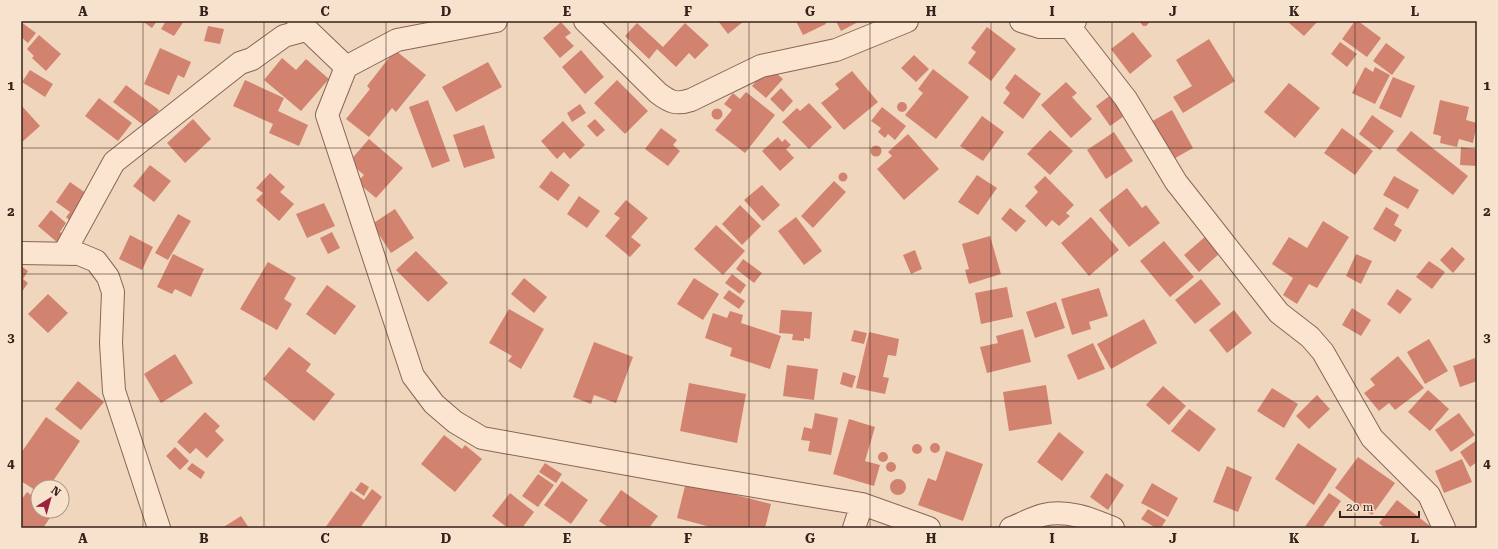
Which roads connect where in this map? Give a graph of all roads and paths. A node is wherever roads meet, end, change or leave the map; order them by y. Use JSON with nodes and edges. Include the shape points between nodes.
{"nodes":[{"id":1,"x":496,"y":21,"type":"edge"},
{"id":2,"x":585,"y":21,"type":"edge"},
{"id":3,"x":907,"y":21,"type":"edge"},
{"id":4,"x":1021,"y":21,"type":"edge"},
{"id":5,"x":1072,"y":24,"type":"edge"},
{"id":6,"x":302,"y":25,"type":"edge"},
{"id":7,"x":346,"y":67,"type":"junction"},
{"id":8,"x":21,"y":253,"type":"edge"},
{"id":9,"x":64,"y":253,"type":"junction"},
{"id":10,"x":862,"y":504,"type":"junction"},
{"id":11,"x":159,"y":528,"type":"edge"},
{"id":12,"x":854,"y":528,"type":"edge"},
{"id":13,"x":929,"y":528,"type":"edge"},
{"id":14,"x":1011,"y":528,"type":"edge"},
{"id":15,"x":1113,"y":528,"type":"edge"},
{"id":16,"x":1444,"y":528,"type":"edge"}],
"edges":[{"from":1,"to":7,"type":"street","via":[[397,40]]},
{"from":2,"to":3,"type":"street","via":[[658,93],[668,101],[679,104],[761,66],[836,50]]},
{"from":4,"to":5,"type":"street","via":[[1040,27]]},
{"from":5,"to":16,"type":"street","via":[[1126,99],[1176,182],[1279,313],[1310,337],[1323,352],[1372,438],[1429,495]]},
{"from":6,"to":7,"type":"street"},
{"from":6,"to":9,"type":"street","via":[[252,59],[240,63],[114,162]]},
{"from":7,"to":10,"type":"street","via":[[327,115],[413,376],[434,404],[455,422],[482,438]]},
{"from":8,"to":9,"type":"street"},
{"from":9,"to":11,"type":"street","via":[[79,254],[96,261],[108,277],[113,292],[111,343],[114,391]]},
{"from":10,"to":12,"type":"street"},
{"from":10,"to":13,"type":"street"},
{"from":14,"to":15,"type":"street","via":[[1043,515],[1062,513],[1088,518]]}]}
